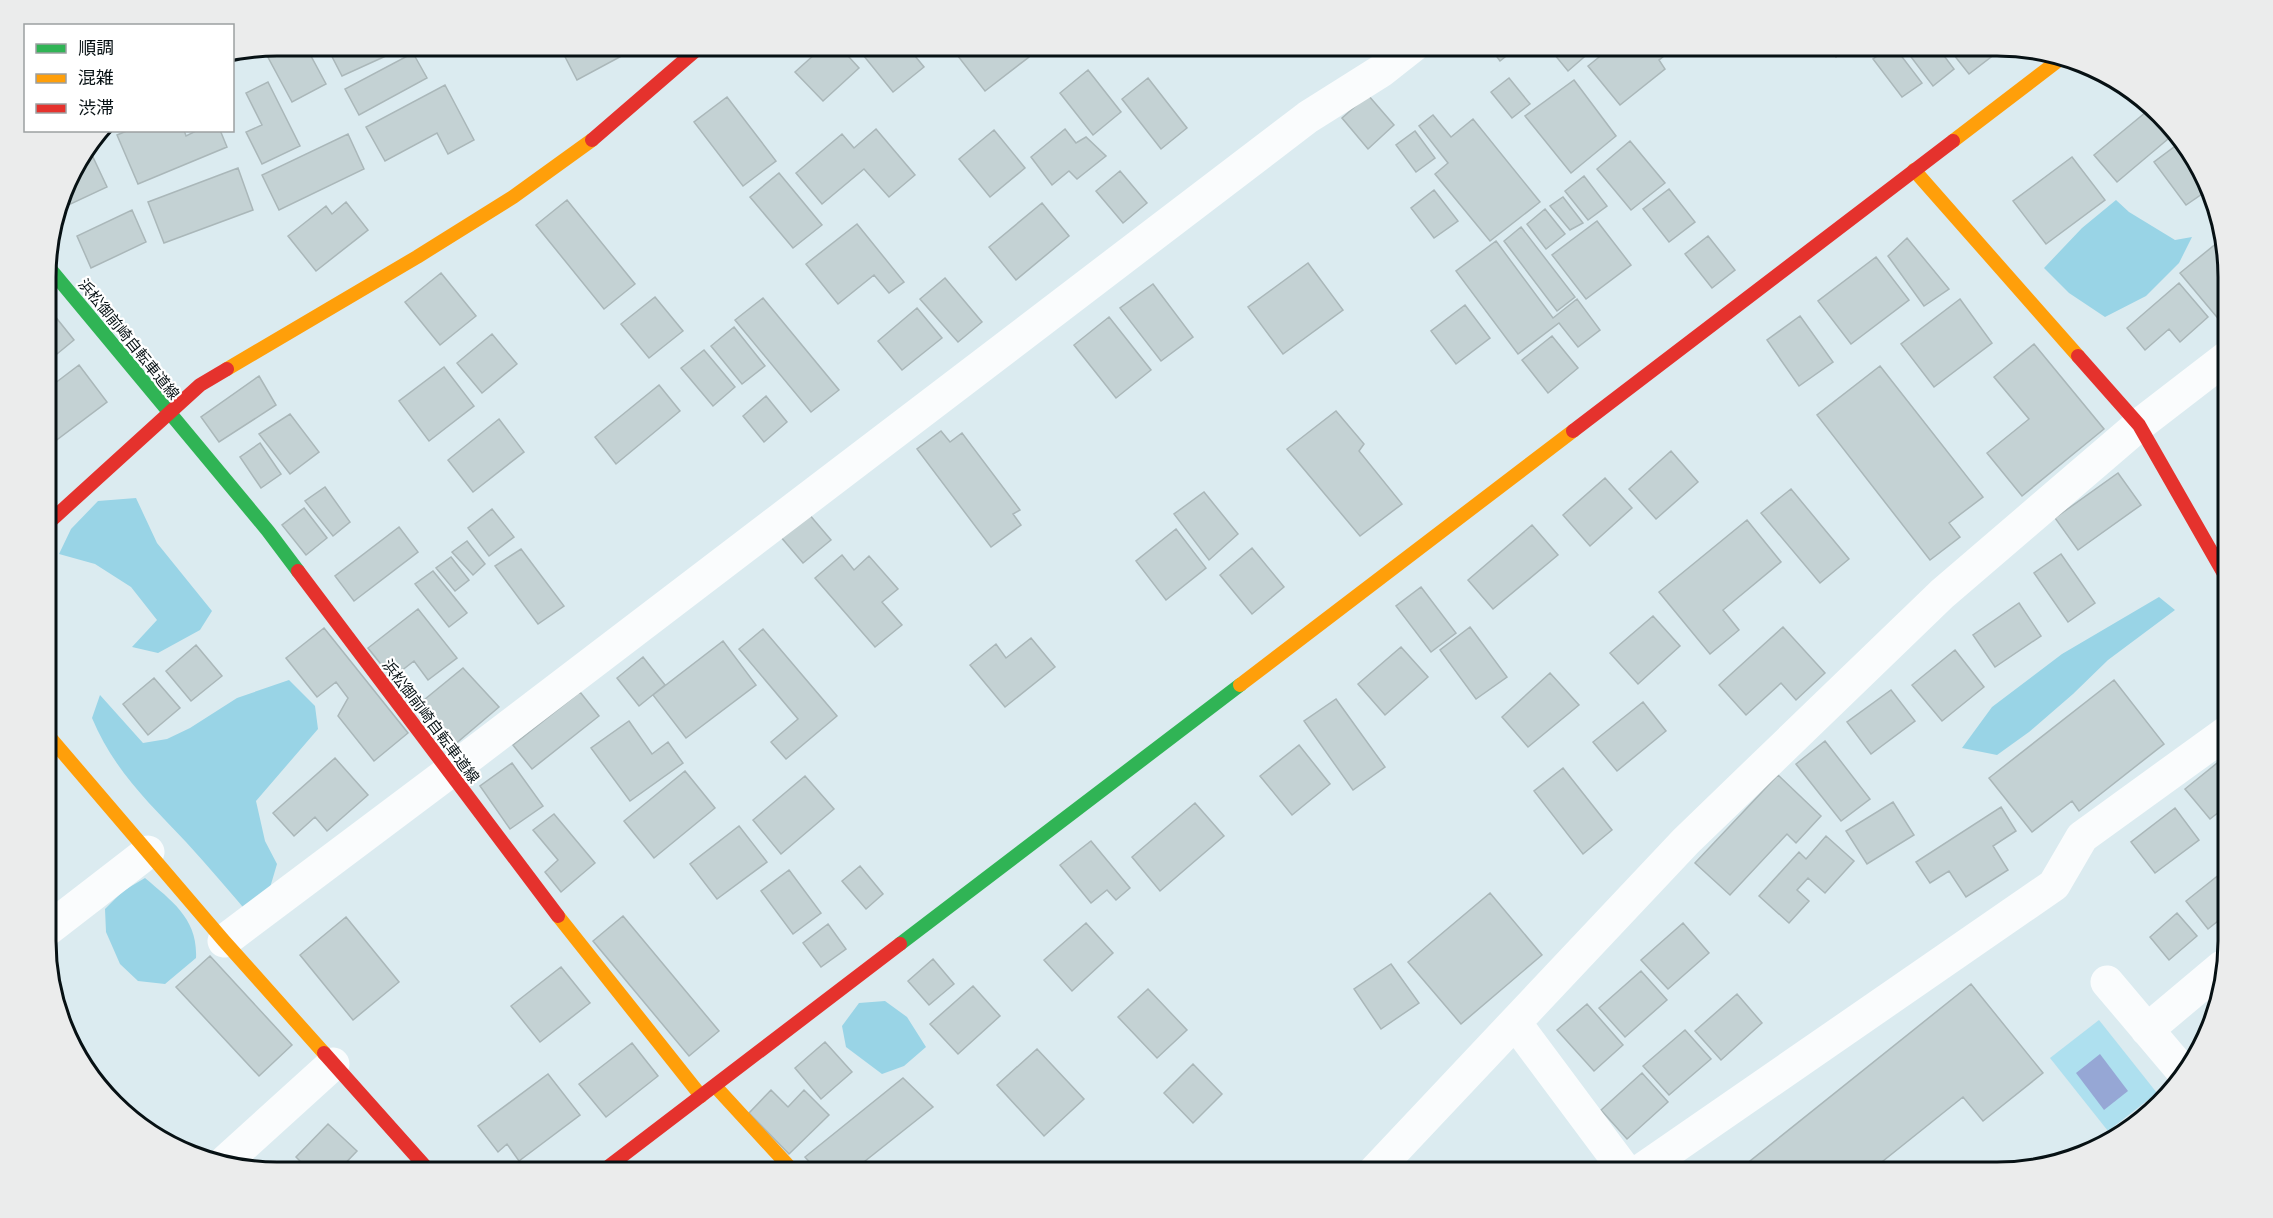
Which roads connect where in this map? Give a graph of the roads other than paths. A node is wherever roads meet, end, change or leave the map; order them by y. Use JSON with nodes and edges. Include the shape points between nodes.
{"nodes":[{"id":1,"x":689,"y":56,"type":"edge"},
{"id":2,"x":1400,"y":56,"type":"edge"},
{"id":3,"x":2054,"y":63,"type":"edge"},
{"id":4,"x":1914,"y":170,"type":"junction"},
{"id":5,"x":56,"y":276,"type":"edge"},
{"id":6,"x":2218,"y":364,"type":"edge"},
{"id":7,"x":168,"y":412,"type":"junction"},
{"id":8,"x":2139,"y":425,"type":"junction"},
{"id":9,"x":56,"y":516,"type":"edge"},
{"id":10,"x":2218,"y":563,"type":"edge"},
{"id":11,"x":2218,"y":739,"type":"edge"},
{"id":12,"x":56,"y":746,"type":"edge"},
{"id":13,"x":449,"y":772,"type":"junction"},
{"id":14,"x":148,"y":852,"type":"junction"},
{"id":15,"x":56,"y":923,"type":"edge"},
{"id":16,"x":224,"y":941,"type":"junction"},
{"id":17,"x":2215,"y":972,"type":"edge"},
{"id":18,"x":2107,"y":982,"type":"dead end"},
{"id":19,"x":1516,"y":1024,"type":"junction"},
{"id":20,"x":2147,"y":1030,"type":"junction"},
{"id":21,"x":333,"y":1065,"type":"junction"},
{"id":22,"x":2178,"y":1067,"type":"edge"},
{"id":23,"x":715,"y":1086,"type":"junction"},
{"id":24,"x":701,"y":1096,"type":"junction"},
{"id":25,"x":230,"y":1157,"type":"edge"},
{"id":26,"x":421,"y":1162,"type":"edge"},
{"id":27,"x":614,"y":1162,"type":"edge"},
{"id":28,"x":785,"y":1162,"type":"edge"},
{"id":29,"x":1384,"y":1162,"type":"edge"},
{"id":30,"x":1619,"y":1162,"type":"edge"},
{"id":31,"x":1653,"y":1162,"type":"edge"}],
"edges":[{"from":1,"to":7,"type":"street","via":[[590,142],[513,197],[200,385]]},
{"from":2,"to":13,"type":"street","via":[[1308,117]]},
{"from":3,"to":4,"type":"street"},
{"from":4,"to":8,"type":"street"},
{"from":4,"to":23,"type":"street"},
{"from":5,"to":7,"type":"street","name":"浜松御前崎自転車道線"},
{"from":6,"to":8,"type":"street"},
{"from":7,"to":9,"type":"street"},
{"from":7,"to":13,"type":"street","name":"浜松御前崎自転車道線","via":[[268,531]]},
{"from":8,"to":10,"type":"street"},
{"from":8,"to":19,"type":"street","via":[[1942,594],[1686,841]]},
{"from":11,"to":31,"type":"street","via":[[2082,837],[2054,885]]},
{"from":12,"to":14,"type":"street"},
{"from":13,"to":16,"type":"street"},
{"from":13,"to":24,"type":"street","name":"浜松御前崎自転車道線","via":[[582,948]]},
{"from":14,"to":15,"type":"street"},
{"from":14,"to":16,"type":"street"},
{"from":16,"to":21,"type":"street"},
{"from":17,"to":20,"type":"street"},
{"from":18,"to":20,"type":"street"},
{"from":19,"to":29,"type":"street"},
{"from":19,"to":30,"type":"street"},
{"from":20,"to":22,"type":"street"},
{"from":21,"to":25,"type":"street"},
{"from":21,"to":26,"type":"street"},
{"from":23,"to":24,"type":"street"},
{"from":23,"to":28,"type":"street"},
{"from":24,"to":27,"type":"street"}]}
